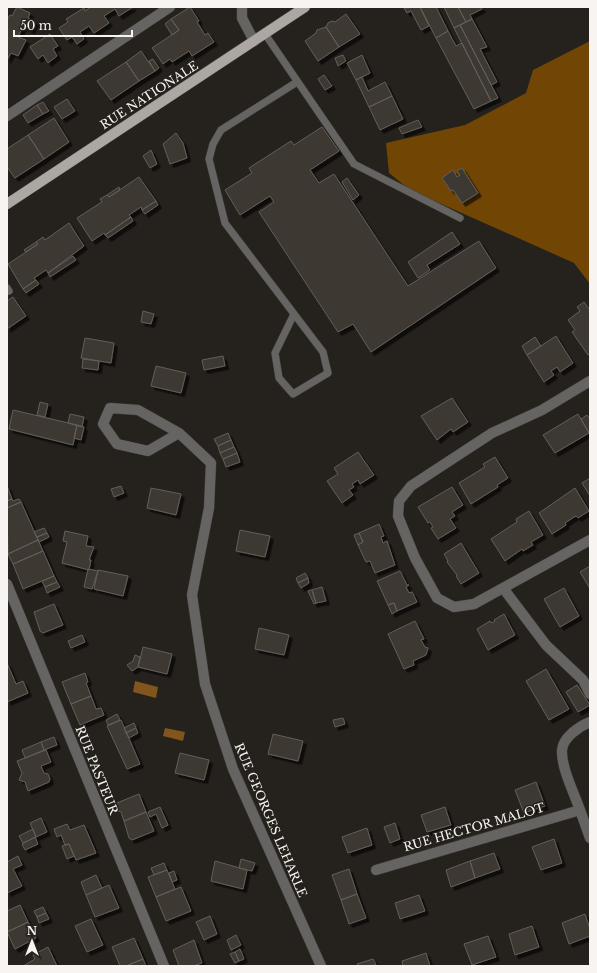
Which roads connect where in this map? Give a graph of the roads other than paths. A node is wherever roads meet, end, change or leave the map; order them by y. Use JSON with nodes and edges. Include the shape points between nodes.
{"nodes":[{"id":1,"x":170,"y":7,"type":"edge"},
{"id":2,"x":242,"y":7,"type":"edge"},
{"id":3,"x":305,"y":7,"type":"edge"},
{"id":4,"x":264,"y":34,"type":"junction"},
{"id":5,"x":254,"y":41,"type":"junction"},
{"id":6,"x":296,"y":82,"type":"junction"},
{"id":7,"x":7,"y":116,"type":"edge"},
{"id":8,"x":7,"y":204,"type":"edge"},
{"id":9,"x":460,"y":218,"type":"dead end"},
{"id":10,"x":294,"y":314,"type":"junction"},
{"id":11,"x":590,"y":381,"type":"edge"},
{"id":12,"x":179,"y":433,"type":"junction"},
{"id":13,"x":590,"y":540,"type":"edge"},
{"id":14,"x":7,"y":584,"type":"edge"},
{"id":15,"x":503,"y":588,"type":"junction"},
{"id":16,"x":590,"y":694,"type":"edge"},
{"id":17,"x":590,"y":722,"type":"edge"},
{"id":18,"x":580,"y":810,"type":"junction"},
{"id":19,"x":590,"y":838,"type":"edge"},
{"id":20,"x":376,"y":870,"type":"dead end"},
{"id":21,"x":164,"y":966,"type":"edge"},
{"id":22,"x":321,"y":966,"type":"edge"}],
"edges":[{"from":1,"to":7,"type":"street"},
{"from":2,"to":5,"type":"street","via":[[242,18]]},
{"from":3,"to":4,"type":"main road","name":"RUE NATIONALE"},
{"from":4,"to":5,"type":"main road","name":"RUE NATIONALE"},
{"from":4,"to":6,"type":"lane"},
{"from":5,"to":8,"type":"main road","name":"RUE NATIONALE"},
{"from":6,"to":9,"type":"lane","via":[[354,164]]},
{"from":6,"to":10,"type":"lane","via":[[221,130],[213,144],[209,159],[225,223]]},
{"from":10,"to":10,"type":"lane","via":[[323,352],[328,373],[293,394],[279,378],[275,353]]},
{"from":11,"to":15,"type":"street","via":[[542,410],[492,433],[411,486],[399,501],[398,516],[437,598],[454,607],[474,604]]},
{"from":12,"to":12,"type":"street","name":"RUE GEORGES LEHARLE","via":[[138,410],[110,408],[104,424],[117,444],[148,451]]},
{"from":12,"to":22,"type":"street","name":"RUE GEORGES LEHARLE","via":[[211,463],[209,508],[192,595],[205,684],[233,769]]},
{"from":13,"to":15,"type":"street"},
{"from":14,"to":21,"type":"street","name":"RUE PASTEUR"},
{"from":15,"to":16,"type":"street","via":[[546,645],[582,680]]},
{"from":17,"to":18,"type":"street","via":[[567,738],[562,748]]},
{"from":18,"to":19,"type":"street"},
{"from":18,"to":20,"type":"street","name":"RUE HECTOR MALOT"}]}
